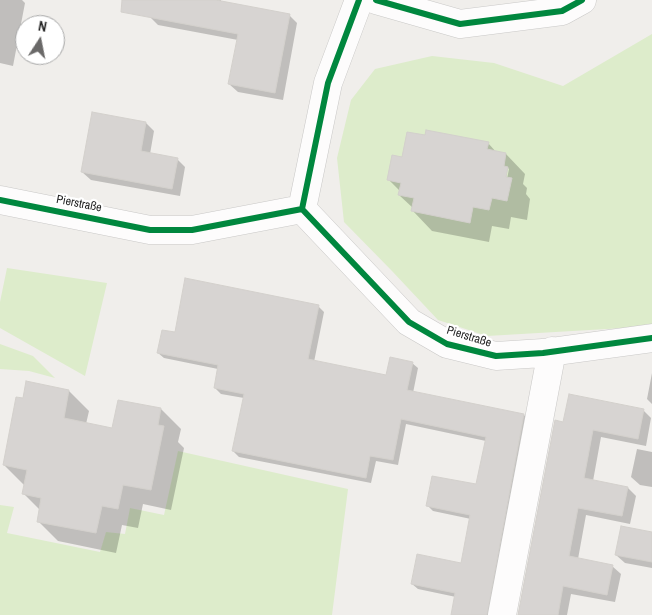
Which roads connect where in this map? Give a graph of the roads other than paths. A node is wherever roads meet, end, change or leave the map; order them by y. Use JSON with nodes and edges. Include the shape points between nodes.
{"nodes":[{"id":1,"x":359,"y":0,"type":"edge"},
{"id":2,"x":376,"y":0,"type":"edge"},
{"id":3,"x":582,"y":0,"type":"edge"},
{"id":4,"x":0,"y":200,"type":"edge"},
{"id":5,"x":302,"y":209,"type":"junction"},
{"id":6,"x":652,"y":338,"type":"edge"},
{"id":7,"x":552,"y":352,"type":"junction"},
{"id":8,"x":502,"y":615,"type":"edge"}],
"edges":[{"from":1,"to":5,"type":"street","via":[[328,83]]},
{"from":2,"to":3,"type":"street","via":[[460,24],[562,12]]},
{"from":4,"to":5,"type":"street","name":"Pierstraße","via":[[150,230],[192,230]]},
{"from":5,"to":7,"type":"street","name":"Pierstraße","via":[[409,322],[447,344],[496,356]]},
{"from":6,"to":7,"type":"street","name":"Pierstraße"},
{"from":7,"to":8,"type":"street"}]}
